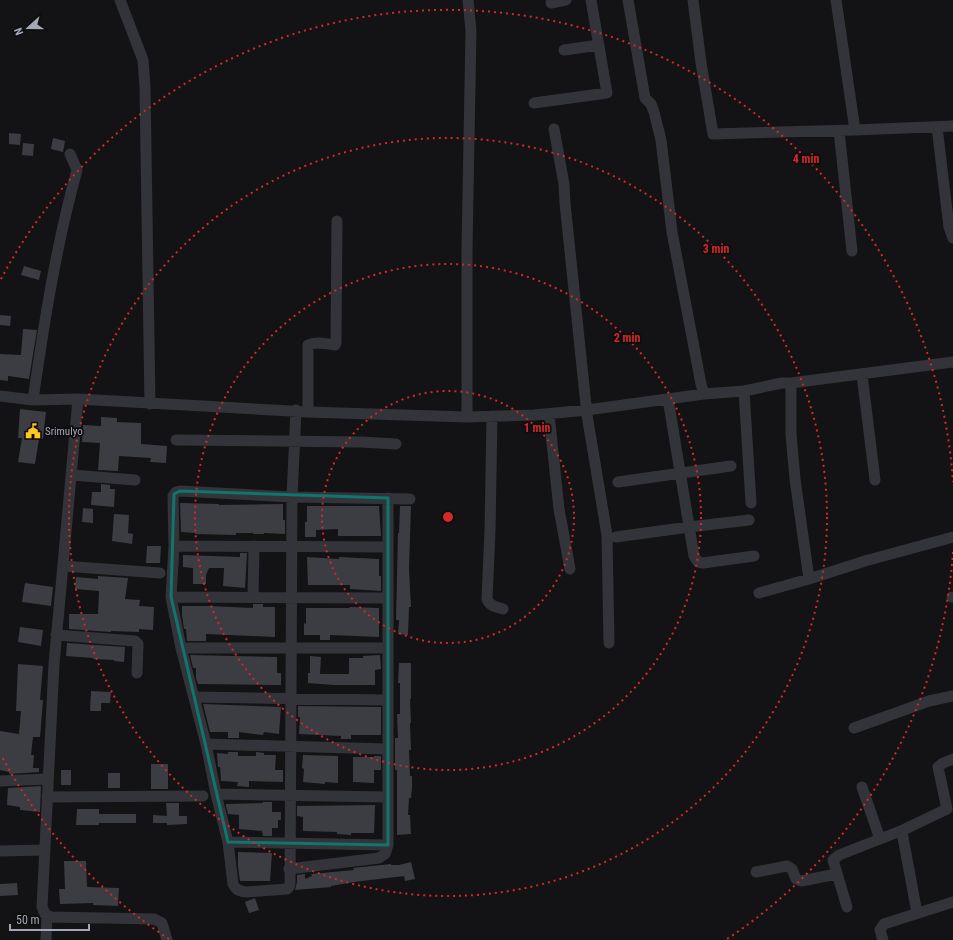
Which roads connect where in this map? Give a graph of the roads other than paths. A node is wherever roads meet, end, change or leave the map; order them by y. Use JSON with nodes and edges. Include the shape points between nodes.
{"nodes":[{"id":1,"x":120,"y":0,"type":"edge"},
{"id":2,"x":468,"y":0,"type":"edge"},
{"id":3,"x":566,"y":0,"type":"edge"},
{"id":4,"x":591,"y":0,"type":"edge"},
{"id":5,"x":628,"y":0,"type":"edge"},
{"id":6,"x":692,"y":0,"type":"edge"},
{"id":7,"x":836,"y":0,"type":"edge"},
{"id":8,"x":551,"y":3,"type":"dead end"},
{"id":9,"x":599,"y":45,"type":"junction"},
{"id":10,"x":564,"y":50,"type":"dead end"},
{"id":11,"x":534,"y":103,"type":"dead end"},
{"id":12,"x":953,"y":126,"type":"edge"},
{"id":13,"x":937,"y":127,"type":"junction"},
{"id":14,"x":554,"y":129,"type":"dead end"},
{"id":15,"x":855,"y":130,"type":"junction"},
{"id":16,"x":839,"y":131,"type":"junction"},
{"id":17,"x":70,"y":154,"type":"dead end"},
{"id":18,"x":337,"y":222,"type":"dead end"},
{"id":19,"x":953,"y":238,"type":"edge"},
{"id":20,"x":852,"y":251,"type":"dead end"},
{"id":21,"x":953,"y":362,"type":"edge"},
{"id":22,"x":862,"y":380,"type":"junction"},
{"id":23,"x":791,"y":383,"type":"junction"},
{"id":24,"x":702,"y":389,"type":"junction"},
{"id":25,"x":744,"y":391,"type":"junction"},
{"id":26,"x":0,"y":396,"type":"edge"},
{"id":27,"x":668,"y":399,"type":"junction"},
{"id":28,"x":33,"y":400,"type":"junction"},
{"id":29,"x":150,"y":404,"type":"junction"},
{"id":30,"x":78,"y":405,"type":"junction"},
{"id":31,"x":467,"y":410,"type":"junction"},
{"id":32,"x":587,"y":411,"type":"junction"},
{"id":33,"x":308,"y":412,"type":"junction"},
{"id":34,"x":295,"y":413,"type":"junction"},
{"id":35,"x":549,"y":421,"type":"junction"},
{"id":36,"x":492,"y":424,"type":"junction"},
{"id":37,"x":176,"y":440,"type":"dead end"},
{"id":38,"x":294,"y":441,"type":"junction"},
{"id":39,"x":396,"y":444,"type":"dead end"},
{"id":40,"x":731,"y":466,"type":"dead end"},
{"id":41,"x":679,"y":472,"type":"junction"},
{"id":42,"x":72,"y":476,"type":"junction"},
{"id":43,"x":136,"y":480,"type":"dead end"},
{"id":44,"x":874,"y":480,"type":"dead end"},
{"id":45,"x":618,"y":482,"type":"dead end"},
{"id":46,"x":292,"y":497,"type":"junction"},
{"id":47,"x":388,"y":498,"type":"junction"},
{"id":48,"x":410,"y":498,"type":"dead end"},
{"id":49,"x":751,"y":503,"type":"dead end"},
{"id":50,"x":749,"y":520,"type":"dead end"},
{"id":51,"x":689,"y":527,"type":"junction"},
{"id":52,"x":616,"y":537,"type":"dead end"},
{"id":53,"x":953,"y":537,"type":"edge"},
{"id":54,"x":174,"y":546,"type":"junction"},
{"id":55,"x":254,"y":546,"type":"junction"},
{"id":56,"x":292,"y":546,"type":"junction"},
{"id":57,"x":388,"y":547,"type":"junction"},
{"id":58,"x":754,"y":556,"type":"dead end"},
{"id":59,"x":63,"y":566,"type":"junction"},
{"id":60,"x":570,"y":569,"type":"dead end"},
{"id":61,"x":160,"y":573,"type":"dead end"},
{"id":62,"x":809,"y":579,"type":"junction"},
{"id":63,"x":759,"y":593,"type":"dead end"},
{"id":64,"x":171,"y":597,"type":"junction"},
{"id":65,"x":254,"y":597,"type":"junction"},
{"id":66,"x":291,"y":597,"type":"junction"},
{"id":67,"x":387,"y":598,"type":"junction"},
{"id":68,"x":503,"y":609,"type":"dead end"},
{"id":69,"x":56,"y":635,"type":"junction"},
{"id":70,"x":609,"y":643,"type":"dead end"},
{"id":71,"x":181,"y":648,"type":"junction"},
{"id":72,"x":291,"y":648,"type":"junction"},
{"id":73,"x":388,"y":648,"type":"junction"},
{"id":74,"x":137,"y":673,"type":"dead end"},
{"id":75,"x":953,"y":696,"type":"edge"},
{"id":76,"x":194,"y":697,"type":"junction"},
{"id":77,"x":290,"y":698,"type":"junction"},
{"id":78,"x":388,"y":700,"type":"junction"},
{"id":79,"x":854,"y":728,"type":"dead end"},
{"id":80,"x":206,"y":744,"type":"junction"},
{"id":81,"x":290,"y":746,"type":"junction"},
{"id":82,"x":387,"y":748,"type":"junction"},
{"id":83,"x":953,"y":759,"type":"edge"},
{"id":84,"x":48,"y":779,"type":"junction"},
{"id":85,"x":0,"y":781,"type":"edge"},
{"id":86,"x":862,"y":787,"type":"dead end"},
{"id":87,"x":216,"y":794,"type":"junction"},
{"id":88,"x":290,"y":794,"type":"junction"},
{"id":89,"x":202,"y":796,"type":"dead end"},
{"id":90,"x":47,"y":797,"type":"junction"},
{"id":91,"x":387,"y":797,"type":"junction"},
{"id":92,"x":904,"y":830,"type":"junction"},
{"id":93,"x":880,"y":839,"type":"junction"},
{"id":94,"x":228,"y":842,"type":"junction"},
{"id":95,"x":289,"y":844,"type":"junction"},
{"id":96,"x":388,"y":845,"type":"junction"},
{"id":97,"x":45,"y":850,"type":"junction"},
{"id":98,"x":0,"y":851,"type":"edge"},
{"id":99,"x":289,"y":869,"type":"junction"},
{"id":100,"x":756,"y":872,"type":"dead end"},
{"id":101,"x":837,"y":874,"type":"junction"},
{"id":102,"x":953,"y":902,"type":"edge"},
{"id":103,"x":847,"y":907,"type":"dead end"},
{"id":104,"x":917,"y":914,"type":"junction"},
{"id":105,"x":47,"y":915,"type":"junction"},
{"id":106,"x":46,"y":940,"type":"edge"},
{"id":107,"x":168,"y":940,"type":"edge"},
{"id":108,"x":883,"y":940,"type":"edge"}],
"edges":[{"from":1,"to":29,"type":"street","via":[[143,60]]},
{"from":2,"to":31,"type":"street","via":[[471,31]]},
{"from":3,"to":8,"type":"street"},
{"from":4,"to":9,"type":"street"},
{"from":5,"to":24,"type":"street","via":[[645,98],[651,104],[661,140],[672,232]]},
{"from":6,"to":16,"type":"street","via":[[713,134]]},
{"from":7,"to":15,"type":"street"},
{"from":9,"to":10,"type":"street"},
{"from":9,"to":11,"type":"street","via":[[607,93]]},
{"from":12,"to":13,"type":"street"},
{"from":13,"to":15,"type":"street"},
{"from":13,"to":19,"type":"street","via":[[949,227]]},
{"from":14,"to":32,"type":"street","via":[[564,184]]},
{"from":15,"to":16,"type":"street"},
{"from":16,"to":20,"type":"street"},
{"from":17,"to":28,"type":"street","via":[[77,170],[65,214],[51,286]]},
{"from":18,"to":33,"type":"street","via":[[336,343],[308,345]]},
{"from":21,"to":22,"type":"street"},
{"from":22,"to":23,"type":"street"},
{"from":22,"to":44,"type":"street"},
{"from":23,"to":25,"type":"street"},
{"from":23,"to":62,"type":"street","via":[[791,434],[795,479]]},
{"from":24,"to":25,"type":"street"},
{"from":24,"to":27,"type":"street"},
{"from":25,"to":49,"type":"street"},
{"from":26,"to":28,"type":"street"},
{"from":27,"to":32,"type":"street"},
{"from":27,"to":41,"type":"street"},
{"from":28,"to":30,"type":"street"},
{"from":29,"to":30,"type":"street"},
{"from":29,"to":34,"type":"street"},
{"from":30,"to":42,"type":"street"},
{"from":31,"to":33,"type":"street"},
{"from":31,"to":36,"type":"street"},
{"from":32,"to":35,"type":"street"},
{"from":32,"to":70,"type":"street","via":[[607,535]]},
{"from":33,"to":34,"type":"street"},
{"from":34,"to":38,"type":"street"},
{"from":35,"to":36,"type":"street"},
{"from":35,"to":60,"type":"street","via":[[559,509]]},
{"from":36,"to":68,"type":"street","via":[[487,599],[491,605]]},
{"from":37,"to":38,"type":"street"},
{"from":38,"to":39,"type":"street"},
{"from":38,"to":46,"type":"street"},
{"from":40,"to":41,"type":"street"},
{"from":41,"to":45,"type":"street"},
{"from":41,"to":51,"type":"street"},
{"from":42,"to":43,"type":"street"},
{"from":42,"to":59,"type":"street"},
{"from":46,"to":47,"type":"street"},
{"from":46,"to":54,"type":"street","via":[[176,492],[173,496]]},
{"from":46,"to":56,"type":"street"},
{"from":47,"to":48,"type":"street"},
{"from":47,"to":57,"type":"street"},
{"from":50,"to":51,"type":"street"},
{"from":51,"to":52,"type":"street"},
{"from":51,"to":58,"type":"street","via":[[694,556],[698,562]]},
{"from":53,"to":62,"type":"street"},
{"from":54,"to":55,"type":"street"},
{"from":54,"to":64,"type":"street"},
{"from":55,"to":56,"type":"street"},
{"from":55,"to":65,"type":"street"},
{"from":56,"to":57,"type":"street"},
{"from":56,"to":66,"type":"street"},
{"from":57,"to":67,"type":"street"},
{"from":59,"to":61,"type":"street"},
{"from":59,"to":69,"type":"street"},
{"from":62,"to":63,"type":"street"},
{"from":64,"to":65,"type":"street"},
{"from":64,"to":71,"type":"street"},
{"from":65,"to":66,"type":"street"},
{"from":66,"to":67,"type":"street"},
{"from":66,"to":72,"type":"street"},
{"from":67,"to":73,"type":"street"},
{"from":69,"to":74,"type":"street","via":[[135,641],[138,644]]},
{"from":69,"to":84,"type":"street"},
{"from":71,"to":72,"type":"street"},
{"from":71,"to":76,"type":"street"},
{"from":72,"to":73,"type":"street"},
{"from":72,"to":77,"type":"street"},
{"from":73,"to":78,"type":"street"},
{"from":75,"to":79,"type":"street","via":[[929,701]]},
{"from":76,"to":77,"type":"street"},
{"from":76,"to":80,"type":"street"},
{"from":77,"to":78,"type":"street"},
{"from":77,"to":81,"type":"street"},
{"from":78,"to":82,"type":"street"},
{"from":80,"to":81,"type":"street"},
{"from":80,"to":87,"type":"street"},
{"from":81,"to":82,"type":"street"},
{"from":81,"to":88,"type":"street"},
{"from":82,"to":91,"type":"street"},
{"from":83,"to":92,"type":"street","via":[[938,767],[947,809]]},
{"from":84,"to":85,"type":"street"},
{"from":84,"to":90,"type":"street"},
{"from":86,"to":93,"type":"street"},
{"from":87,"to":88,"type":"street"},
{"from":87,"to":94,"type":"street"},
{"from":88,"to":91,"type":"street"},
{"from":88,"to":95,"type":"street"},
{"from":89,"to":90,"type":"street"},
{"from":90,"to":97,"type":"street"},
{"from":91,"to":96,"type":"street"},
{"from":92,"to":93,"type":"street"},
{"from":92,"to":104,"type":"street","via":[[902,832]]},
{"from":93,"to":101,"type":"street","via":[[834,858]]},
{"from":94,"to":95,"type":"street"},
{"from":94,"to":99,"type":"street","via":[[233,884],[239,891],[287,889],[290,884]]},
{"from":95,"to":96,"type":"street"},
{"from":95,"to":99,"type":"street"},
{"from":96,"to":99,"type":"street","via":[[385,854],[379,858]]},
{"from":97,"to":98,"type":"street"},
{"from":97,"to":105,"type":"street","via":[[42,907]]},
{"from":100,"to":101,"type":"street","via":[[787,866],[801,881]]},
{"from":101,"to":103,"type":"street"},
{"from":102,"to":104,"type":"street"},
{"from":104,"to":108,"type":"street","via":[[884,924],[880,930]]},
{"from":105,"to":106,"type":"street"},
{"from":105,"to":107,"type":"street","via":[[154,919],[162,923]]}]}
